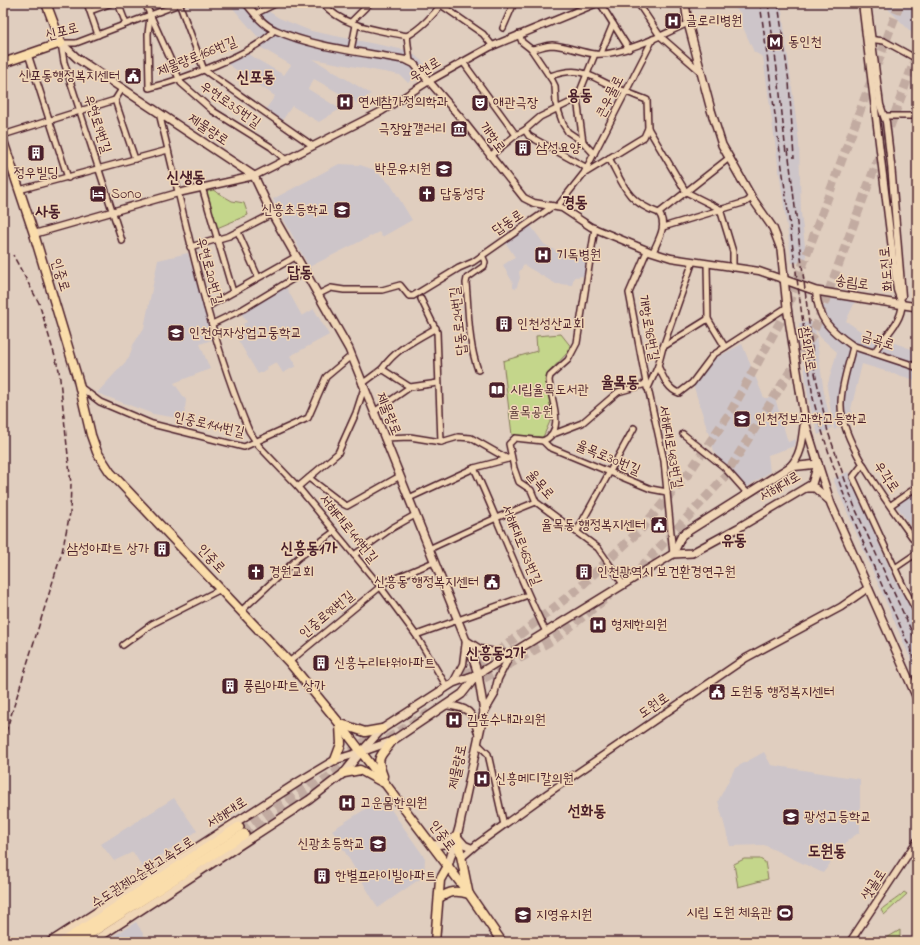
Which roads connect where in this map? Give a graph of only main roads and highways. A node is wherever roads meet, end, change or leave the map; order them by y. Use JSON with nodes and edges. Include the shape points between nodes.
{"nodes":[{"id":1,"x":46,"y":3,"type":"edge"},
{"id":2,"x":685,"y":3,"type":"edge"},
{"id":3,"x":61,"y":43,"type":"junction"},
{"id":4,"x":3,"y":63,"type":"edge"},
{"id":5,"x":3,"y":141,"type":"edge"},
{"id":6,"x":785,"y":280,"type":"junction"},
{"id":7,"x":917,"y":307,"type":"edge"},
{"id":8,"x":805,"y":422,"type":"junction"},
{"id":9,"x":818,"y":464,"type":"junction"},
{"id":10,"x":790,"y":467,"type":"junction"},
{"id":11,"x":799,"y":491,"type":"junction"},
{"id":12,"x":831,"y":504,"type":"junction"},
{"id":13,"x":673,"y":554,"type":"junction"},
{"id":14,"x":478,"y":674,"type":"junction"},
{"id":15,"x":494,"y":695,"type":"road end"},
{"id":16,"x":917,"y":698,"type":"edge"},
{"id":17,"x":484,"y":712,"type":"junction"},
{"id":18,"x":340,"y":724,"type":"junction"},
{"id":19,"x":382,"y":729,"type":"junction"},
{"id":20,"x":392,"y":741,"type":"junction"},
{"id":21,"x":361,"y":752,"type":"junction"},
{"id":22,"x":336,"y":760,"type":"junction"},
{"id":23,"x":344,"y":773,"type":"junction"},
{"id":24,"x":386,"y":784,"type":"junction"},
{"id":25,"x":457,"y":836,"type":"junction"},
{"id":26,"x":432,"y":845,"type":"junction"},
{"id":27,"x":448,"y":866,"type":"junction"},
{"id":28,"x":156,"y":881,"type":"junction"},
{"id":29,"x":469,"y":894,"type":"junction"},
{"id":30,"x":439,"y":898,"type":"junction"},
{"id":31,"x":105,"y":907,"type":"junction"},
{"id":32,"x":126,"y":910,"type":"junction"},
{"id":33,"x":50,"y":942,"type":"edge"},
{"id":34,"x":63,"y":942,"type":"edge"},
{"id":35,"x":77,"y":942,"type":"edge"},
{"id":36,"x":85,"y":942,"type":"edge"},
{"id":37,"x":92,"y":942,"type":"edge"},
{"id":38,"x":435,"y":942,"type":"edge"},
{"id":39,"x":502,"y":942,"type":"edge"}],
"edges":[{"from":1,"to":3,"type":"main road","name":"제물량로"},
{"from":2,"to":6,"type":"main road","name":"참외전로","via":[[716,128],[729,158],[776,234]]},
{"from":3,"to":4,"type":"main road","name":"신포로"},
{"from":3,"to":14,"type":"main road","name":"제물량로","via":[[122,89],[254,176],[272,214],[349,350]]},
{"from":5,"to":18,"type":"main road","name":"인중로","via":[[34,234],[97,452],[110,472],[289,662]]},
{"from":6,"to":7,"type":"main road","name":"송림로","via":[[816,291]]},
{"from":6,"to":8,"type":"main road","name":"참외전로"},
{"from":8,"to":9,"type":"main road","name":"참외전로"},
{"from":8,"to":10,"type":"main road","via":[[800,451]]},
{"from":9,"to":10,"type":"main road","name":"서해대로"},
{"from":9,"to":11,"type":"main road","name":"서해대로","via":[[812,484]]},
{"from":9,"to":12,"type":"main road","name":"참외전로"},
{"from":10,"to":13,"type":"main road","name":"서해대로","via":[[682,536]]},
{"from":11,"to":12,"type":"main road","via":[[809,487],[815,488],[826,496]]},
{"from":11,"to":13,"type":"main road","name":"서해대로","via":[[692,553]]},
{"from":12,"to":16,"type":"main road","name":"참외전로"},
{"from":13,"to":14,"type":"main road","name":"서해대로"},
{"from":14,"to":17,"type":"main road","name":"제물량로"},
{"from":14,"to":19,"type":"main road","name":"서해대로","via":[[450,685]]},
{"from":14,"to":20,"type":"main road","name":"서해대로","via":[[462,694]]},
{"from":15,"to":17,"type":"main road"},
{"from":17,"to":25,"type":"main road","name":"제물량로"},
{"from":18,"to":19,"type":"main road","via":[[364,732]]},
{"from":18,"to":21,"type":"main road","name":"인중로"},
{"from":18,"to":22,"type":"main road","via":[[341,744]]},
{"from":19,"to":21,"type":"main road","name":"서해대로"},
{"from":20,"to":21,"type":"main road","name":"서해대로"},
{"from":20,"to":24,"type":"main road","via":[[380,755],[378,762]]},
{"from":21,"to":22,"type":"main road","name":"서해대로"},
{"from":21,"to":23,"type":"main road","name":"서해대로"},
{"from":21,"to":24,"type":"main road","name":"인중로"},
{"from":22,"to":31,"type":"main road","name":"서해대로"},
{"from":23,"to":24,"type":"main road","via":[[360,770]]},
{"from":23,"to":37,"type":"main road","name":"서해대로","via":[[309,800]]},
{"from":24,"to":26,"type":"main road","name":"인중로"},
{"from":25,"to":26,"type":"main road","via":[[444,844]]},
{"from":25,"to":27,"type":"main road","name":"제물량로"},
{"from":25,"to":29,"type":"main road"},
{"from":26,"to":27,"type":"main road","name":"인중로"},
{"from":27,"to":29,"type":"main road","name":"인중로"},
{"from":27,"to":30,"type":"main road","name":"제물량로","via":[[440,880]]},
{"from":28,"to":31,"type":"highway"},
{"from":28,"to":32,"type":"highway","name":"수도권제2순환고속도로","via":[[241,830]]},
{"from":28,"to":34,"type":"highway","name":"수도권제2순환고속도로"},
{"from":29,"to":30,"type":"main road","via":[[457,890]]},
{"from":29,"to":39,"type":"main road","name":"인중로"},
{"from":30,"to":38,"type":"main road","name":"제물량로"},
{"from":31,"to":33,"type":"main road","name":"서해대로"},
{"from":32,"to":35,"type":"highway","name":"수도권제2순환고속도로"},
{"from":32,"to":36,"type":"highway"}]}
